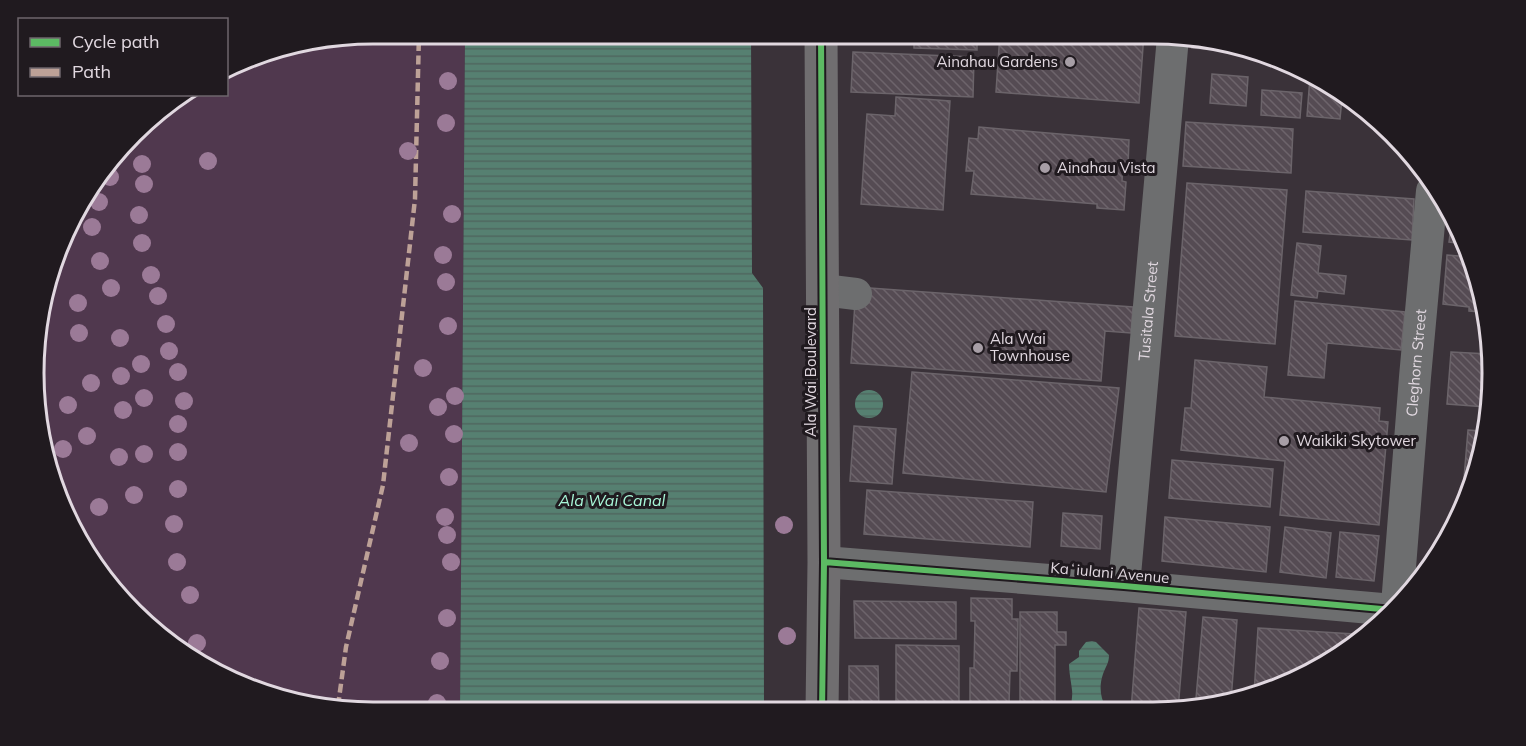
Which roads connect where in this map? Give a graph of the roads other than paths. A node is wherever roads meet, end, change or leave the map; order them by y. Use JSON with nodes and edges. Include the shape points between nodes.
{"nodes":[{"id":1,"x":821,"y":44,"type":"edge"},
{"id":2,"x":1172,"y":44,"type":"edge"},
{"id":3,"x":1431,"y":197,"type":"edge"},
{"id":4,"x":824,"y":562,"type":"junction"},
{"id":5,"x":1124,"y":586,"type":"junction"},
{"id":6,"x":1398,"y":593,"type":"edge"},
{"id":7,"x":1383,"y":609,"type":"edge"},
{"id":8,"x":822,"y":702,"type":"edge"}],
"edges":[{"from":1,"to":4,"type":"main road","name":"Ala Wai Boulevard","via":[[839,303]]},
{"from":2,"to":5,"type":"street","name":"Tusitala Street"},
{"from":3,"to":6,"type":"street","name":"Cleghorn Street"},
{"from":4,"to":5,"type":"street","name":"Kaʻiulani Avenue"},
{"from":4,"to":8,"type":"main road","name":"Ala Wai Boulevard"},
{"from":5,"to":7,"type":"street","name":"Kaʻiulani Avenue"}]}
